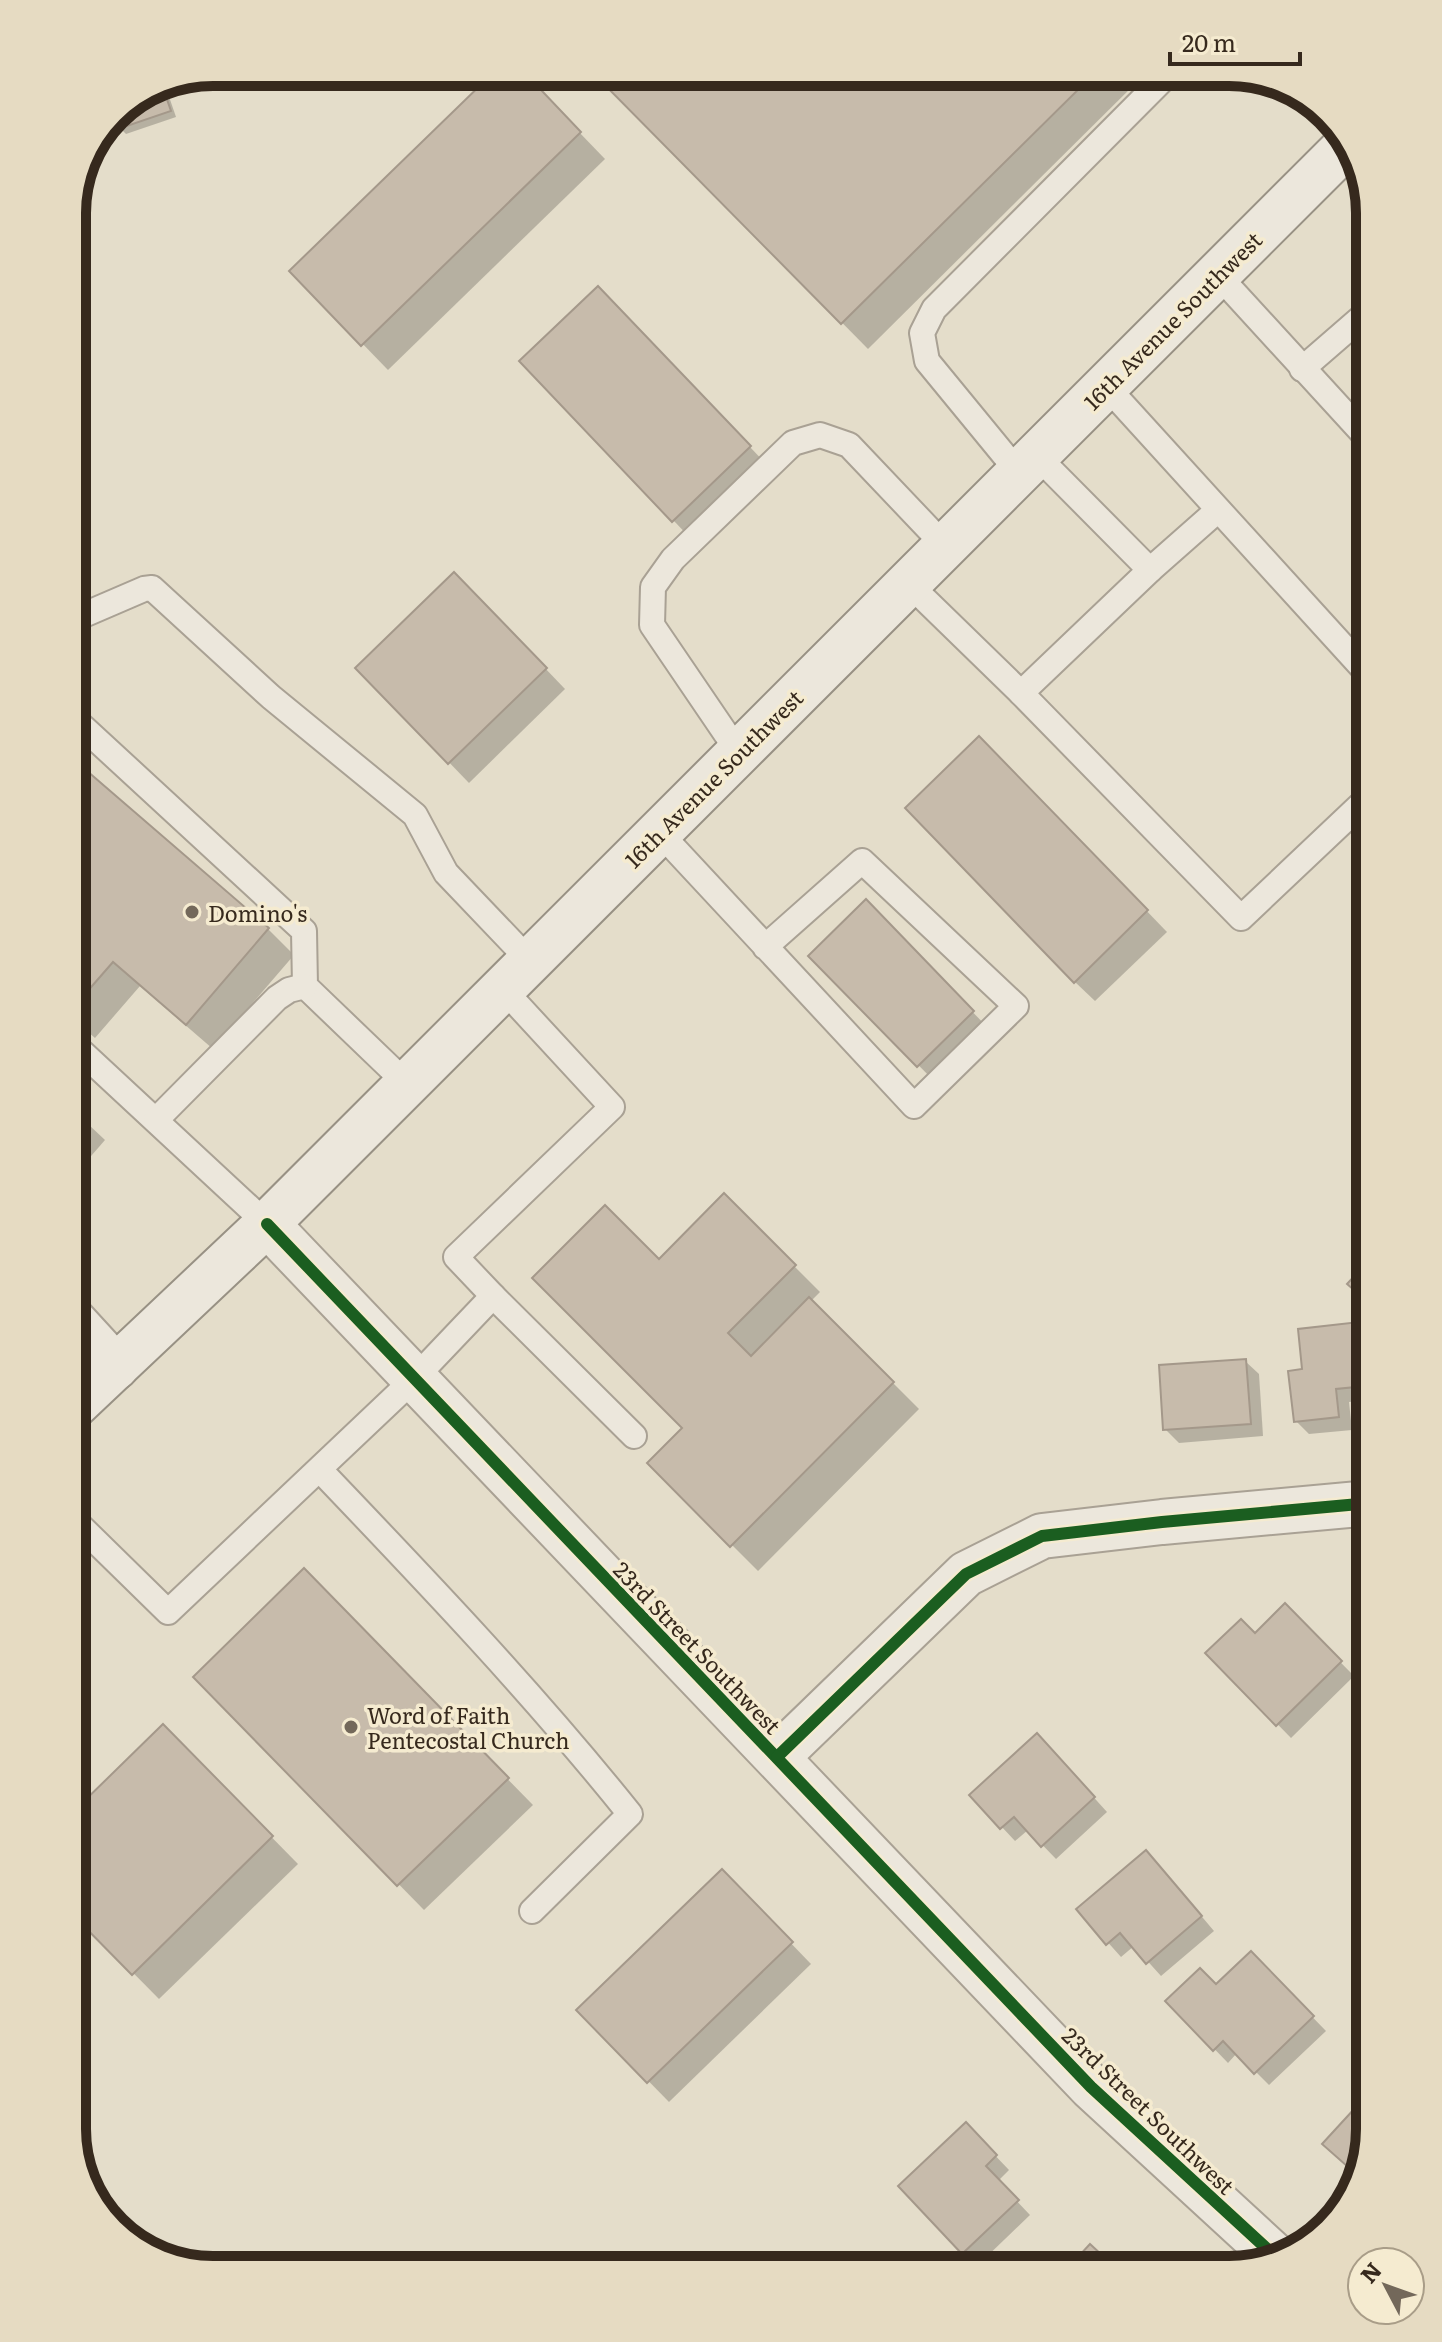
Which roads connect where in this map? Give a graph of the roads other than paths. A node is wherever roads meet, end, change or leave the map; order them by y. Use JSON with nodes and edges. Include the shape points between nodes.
{"nodes":[{"id":1,"x":1156,"y":86,"type":"edge"},
{"id":2,"x":1343,"y":158,"type":"edge"},
{"id":3,"x":1218,"y":275,"type":"junction"},
{"id":4,"x":1356,"y":322,"type":"edge"},
{"id":5,"x":1302,"y":369,"type":"junction"},
{"id":6,"x":1106,"y":386,"type":"junction"},
{"id":7,"x":1356,"y":426,"type":"edge"},
{"id":8,"x":1028,"y":464,"type":"junction"},
{"id":9,"x":1218,"y":510,"type":"junction"},
{"id":10,"x":945,"y":546,"type":"junction"},
{"id":11,"x":1150,"y":570,"type":"junction"},
{"id":12,"x":908,"y":583,"type":"junction"},
{"id":13,"x":86,"y":614,"type":"edge"},
{"id":14,"x":1356,"y":661,"type":"edge"},
{"id":15,"x":1021,"y":693,"type":"junction"},
{"id":16,"x":86,"y":730,"type":"edge"},
{"id":17,"x":739,"y":753,"type":"junction"},
{"id":18,"x":1356,"y":809,"type":"edge"},
{"id":19,"x":659,"y":832,"type":"junction"},
{"id":20,"x":765,"y":947,"type":"junction"},
{"id":21,"x":517,"y":975,"type":"junction"},
{"id":22,"x":305,"y":986,"type":"junction"},
{"id":23,"x":86,"y":1056,"type":"edge"},
{"id":24,"x":407,"y":1084,"type":"junction"},
{"id":25,"x":156,"y":1120,"type":"junction"},
{"id":26,"x":267,"y":1224,"type":"junction"},
{"id":27,"x":493,"y":1296,"type":"junction"},
{"id":28,"x":86,"y":1334,"type":"edge"},
{"id":29,"x":116,"y":1367,"type":"junction"},
{"id":30,"x":414,"y":1379,"type":"junction"},
{"id":31,"x":86,"y":1395,"type":"edge"},
{"id":32,"x":634,"y":1436,"type":"dead end"},
{"id":33,"x":320,"y":1470,"type":"junction"},
{"id":34,"x":1356,"y":1504,"type":"edge"},
{"id":35,"x":86,"y":1532,"type":"edge"},
{"id":36,"x":777,"y":1757,"type":"junction"},
{"id":37,"x":532,"y":1911,"type":"dead end"},
{"id":38,"x":1268,"y":2250,"type":"edge"}],
"edges":[{"from":1,"to":8,"type":"lane","via":[[934,309],[922,333],[927,361]]},
{"from":2,"to":3,"type":"street","name":"16th Avenue Southwest"},
{"from":3,"to":5,"type":"lane"},
{"from":3,"to":6,"type":"street","name":"16th Avenue Southwest"},
{"from":4,"to":5,"type":"lane"},
{"from":5,"to":7,"type":"lane"},
{"from":6,"to":8,"type":"street","name":"16th Avenue Southwest"},
{"from":6,"to":9,"type":"lane"},
{"from":8,"to":10,"type":"street","name":"16th Avenue Southwest"},
{"from":8,"to":11,"type":"lane"},
{"from":9,"to":11,"type":"lane"},
{"from":9,"to":14,"type":"lane"},
{"from":10,"to":12,"type":"street","name":"16th Avenue Southwest"},
{"from":10,"to":17,"type":"lane","via":[[849,445],[820,435],[793,443],[673,559],[653,587],[652,625]]},
{"from":11,"to":15,"type":"lane"},
{"from":12,"to":15,"type":"lane"},
{"from":12,"to":17,"type":"street","name":"16th Avenue Southwest"},
{"from":13,"to":21,"type":"lane","via":[[152,588],[271,697],[415,815],[446,873]]},
{"from":15,"to":18,"type":"lane","via":[[1241,918]]},
{"from":16,"to":22,"type":"lane","via":[[304,931]]},
{"from":17,"to":19,"type":"street","name":"16th Avenue Southwest"},
{"from":19,"to":20,"type":"lane"},
{"from":19,"to":21,"type":"street","name":"16th Avenue Southwest"},
{"from":20,"to":20,"type":"lane","via":[[914,1106],[1016,1006],[862,861]]},
{"from":21,"to":24,"type":"street","name":"16th Avenue Southwest"},
{"from":21,"to":27,"type":"lane","via":[[612,1107],[456,1257]]},
{"from":22,"to":24,"type":"lane"},
{"from":22,"to":25,"type":"lane","via":[[277,998]]},
{"from":23,"to":25,"type":"lane"},
{"from":24,"to":26,"type":"street","name":"16th Avenue Southwest"},
{"from":25,"to":26,"type":"lane"},
{"from":26,"to":29,"type":"street","name":"16th Avenue Southwest"},
{"from":26,"to":30,"type":"street","name":"23rd Street Southwest"},
{"from":27,"to":30,"type":"lane"},
{"from":27,"to":32,"type":"lane"},
{"from":28,"to":29,"type":"street"},
{"from":29,"to":31,"type":"street","name":"16th Avenue Southwest"},
{"from":30,"to":33,"type":"lane"},
{"from":30,"to":36,"type":"street","name":"23rd Street Southwest"},
{"from":33,"to":35,"type":"lane","via":[[168,1612]]},
{"from":33,"to":37,"type":"lane","via":[[481,1639],[630,1814]]},
{"from":34,"to":36,"type":"street","via":[[1042,1536],[966,1574]]},
{"from":36,"to":38,"type":"street","name":"23rd Street Southwest","via":[[1091,2087]]}]}
